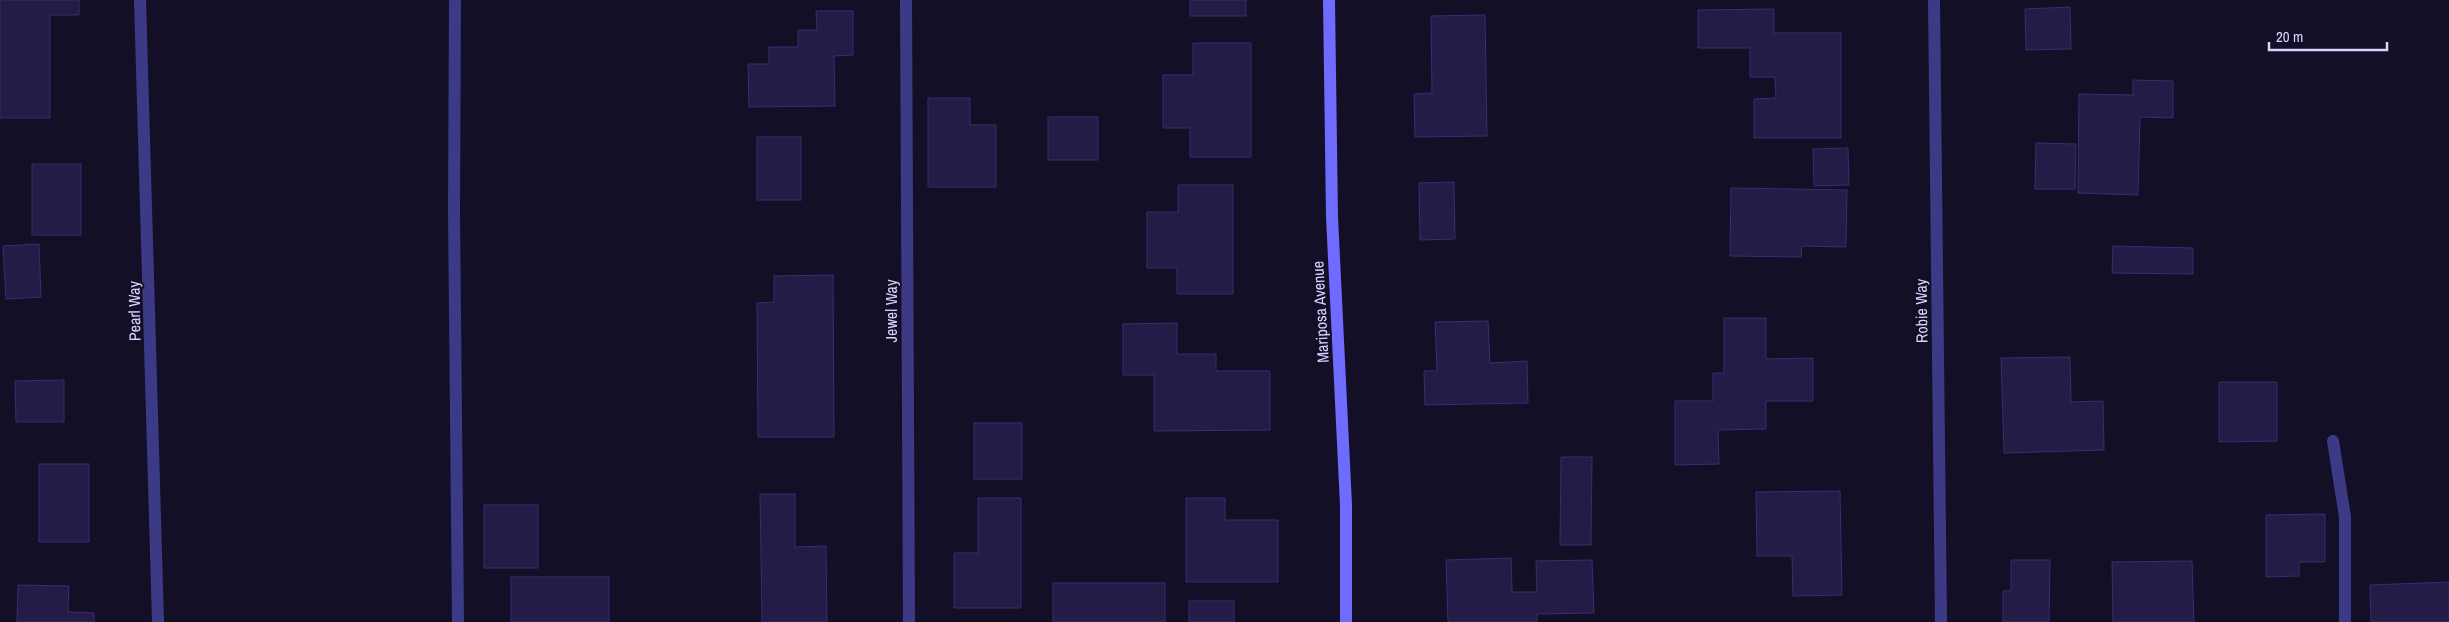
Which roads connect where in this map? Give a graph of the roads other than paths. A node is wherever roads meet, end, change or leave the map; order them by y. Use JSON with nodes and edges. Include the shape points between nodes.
{"nodes":[{"id":1,"x":140,"y":0,"type":"edge"},
{"id":2,"x":455,"y":0,"type":"edge"},
{"id":3,"x":906,"y":0,"type":"edge"},
{"id":4,"x":1329,"y":0,"type":"edge"},
{"id":5,"x":1934,"y":0,"type":"edge"},
{"id":6,"x":2333,"y":441,"type":"dead end"},
{"id":7,"x":158,"y":622,"type":"edge"},
{"id":8,"x":458,"y":622,"type":"edge"},
{"id":9,"x":909,"y":622,"type":"edge"},
{"id":10,"x":1346,"y":622,"type":"edge"},
{"id":11,"x":1941,"y":622,"type":"edge"},
{"id":12,"x":2345,"y":622,"type":"edge"}],
"edges":[{"from":1,"to":7,"type":"street","name":"Pearl Way"},
{"from":2,"to":8,"type":"street"},
{"from":3,"to":9,"type":"street","name":"Jewel Way"},
{"from":4,"to":10,"type":"street","name":"Mariposa Avenue","via":[[1332,217],[1346,505]]},
{"from":5,"to":11,"type":"street","name":"Robie Way"},
{"from":6,"to":12,"type":"street","via":[[2345,516]]}]}
